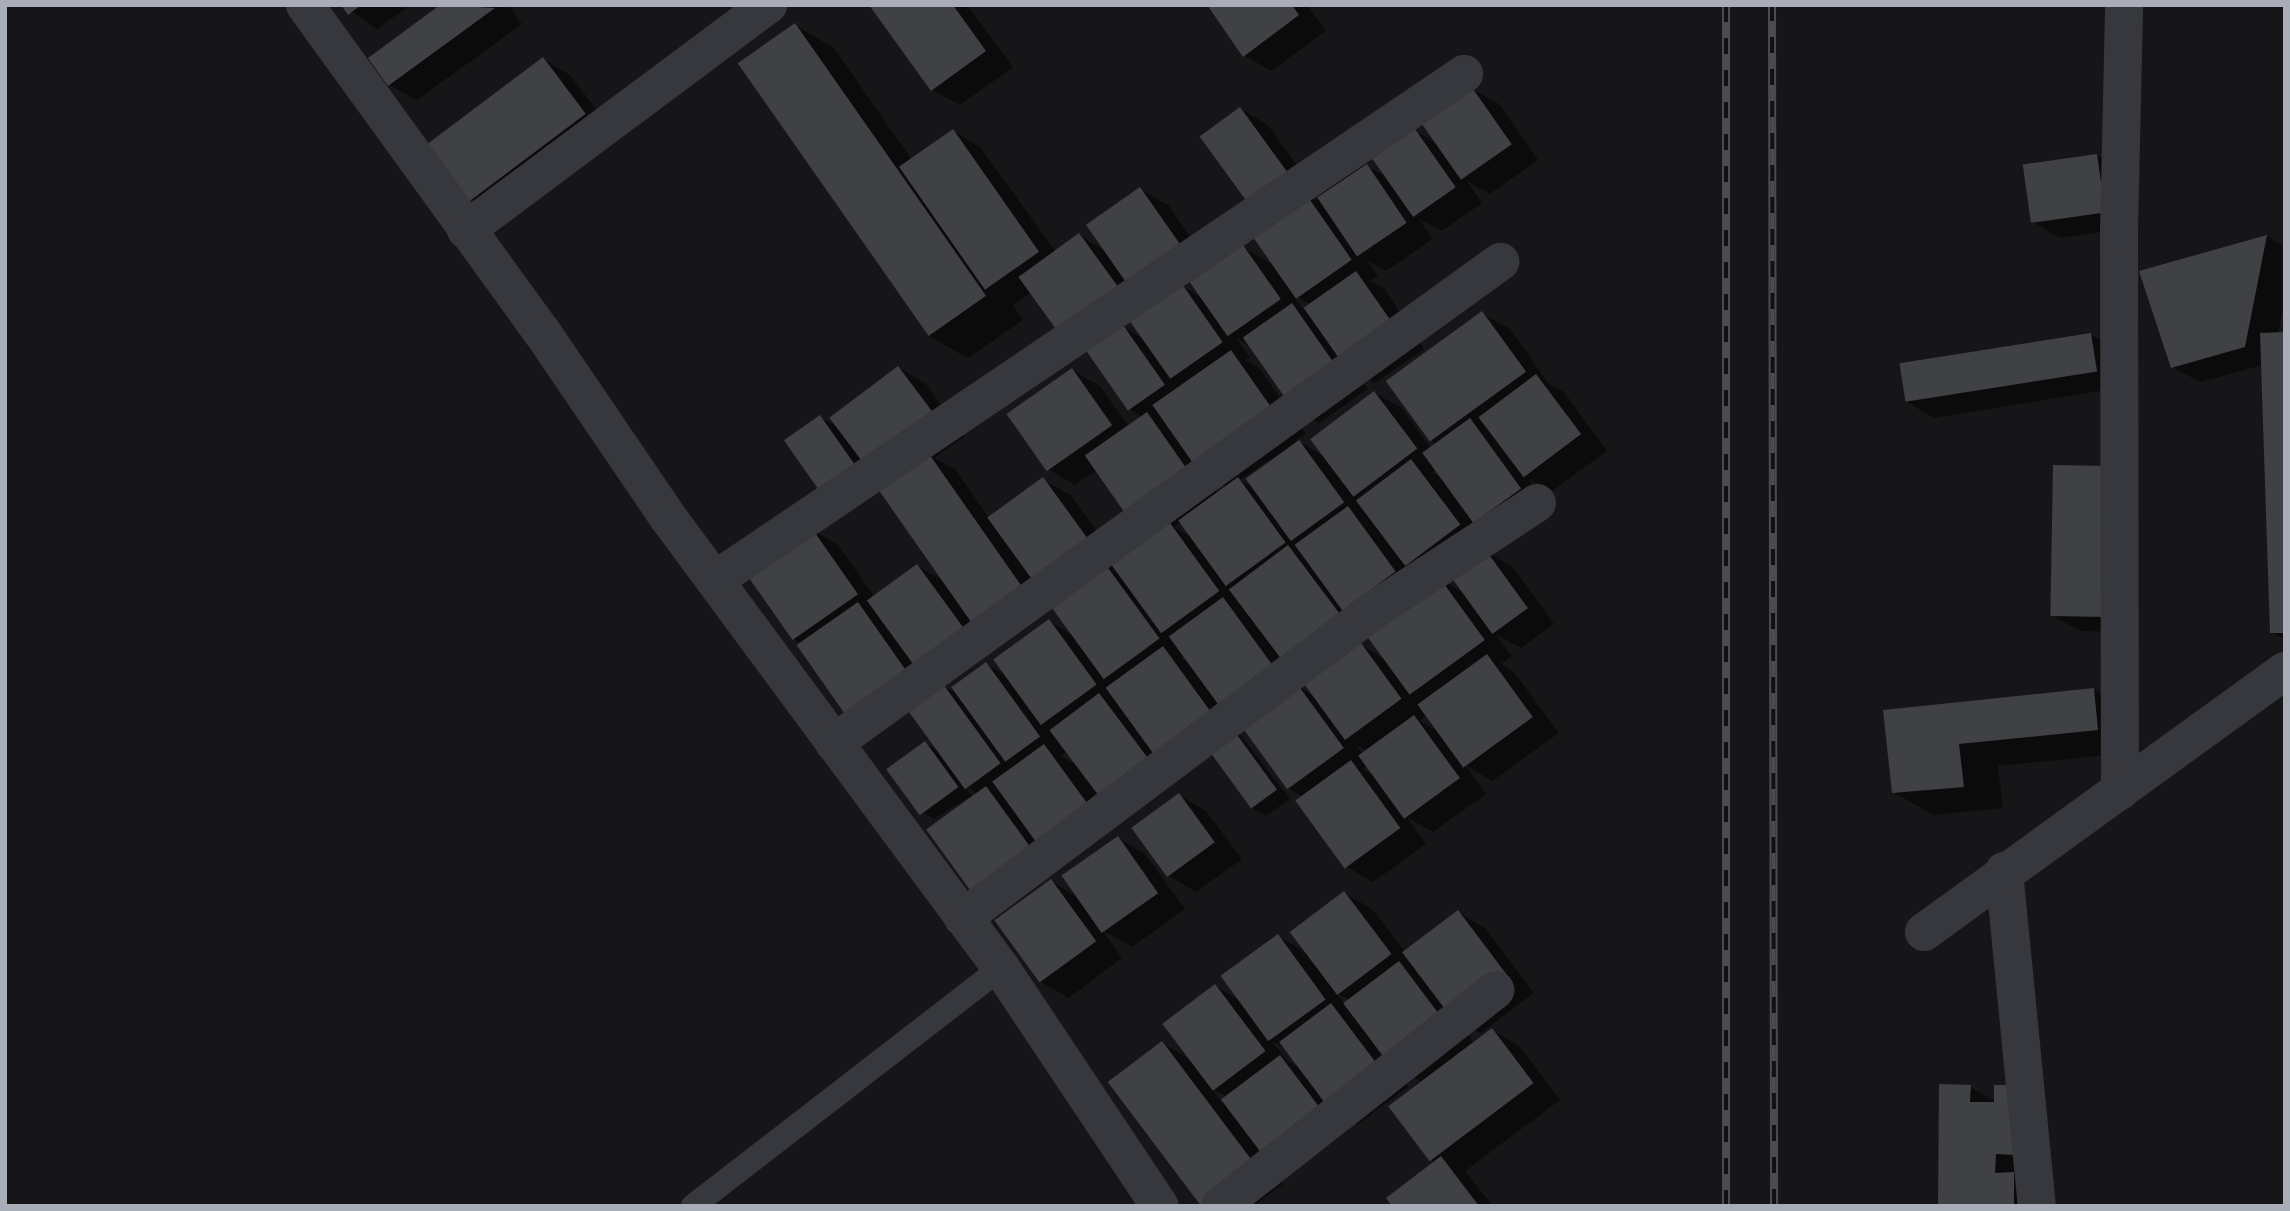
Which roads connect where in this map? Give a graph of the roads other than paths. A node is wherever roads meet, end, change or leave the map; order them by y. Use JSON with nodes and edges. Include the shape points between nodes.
{"nodes":[{"id":1,"x":305,"y":5,"type":"edge"},
{"id":2,"x":768,"y":5,"type":"edge"},
{"id":3,"x":2124,"y":5,"type":"edge"},
{"id":4,"x":1464,"y":74,"type":"dead end"},
{"id":5,"x":466,"y":230,"type":"junction"},
{"id":6,"x":1500,"y":262,"type":"dead end"},
{"id":7,"x":1536,"y":503,"type":"dead end"},
{"id":8,"x":715,"y":580,"type":"junction"},
{"id":9,"x":2285,"y":671,"type":"edge"},
{"id":10,"x":834,"y":743,"type":"junction"},
{"id":11,"x":2120,"y":791,"type":"junction"},
{"id":12,"x":2004,"y":871,"type":"junction"},
{"id":13,"x":963,"y":918,"type":"junction"},
{"id":14,"x":1924,"y":932,"type":"dead end"},
{"id":15,"x":1001,"y":968,"type":"junction"},
{"id":16,"x":1495,"y":990,"type":"dead end"},
{"id":17,"x":693,"y":1206,"type":"edge"},
{"id":18,"x":1160,"y":1206,"type":"edge"},
{"id":19,"x":1220,"y":1206,"type":"edge"},
{"id":20,"x":2037,"y":1206,"type":"edge"}],
"edges":[{"from":1,"to":5,"type":"street"},
{"from":2,"to":5,"type":"street"},
{"from":3,"to":11,"type":"street","via":[[2119,231]]},
{"from":4,"to":8,"type":"street"},
{"from":5,"to":8,"type":"street"},
{"from":6,"to":10,"type":"street","via":[[1289,417],[1116,535]]},
{"from":7,"to":13,"type":"street","via":[[1374,610]]},
{"from":8,"to":10,"type":"street"},
{"from":9,"to":11,"type":"street"},
{"from":10,"to":13,"type":"street"},
{"from":11,"to":12,"type":"street"},
{"from":12,"to":14,"type":"street"},
{"from":12,"to":20,"type":"street"},
{"from":13,"to":15,"type":"street"},
{"from":15,"to":17,"type":"lane"},
{"from":15,"to":18,"type":"street"},
{"from":16,"to":19,"type":"street"}]}
